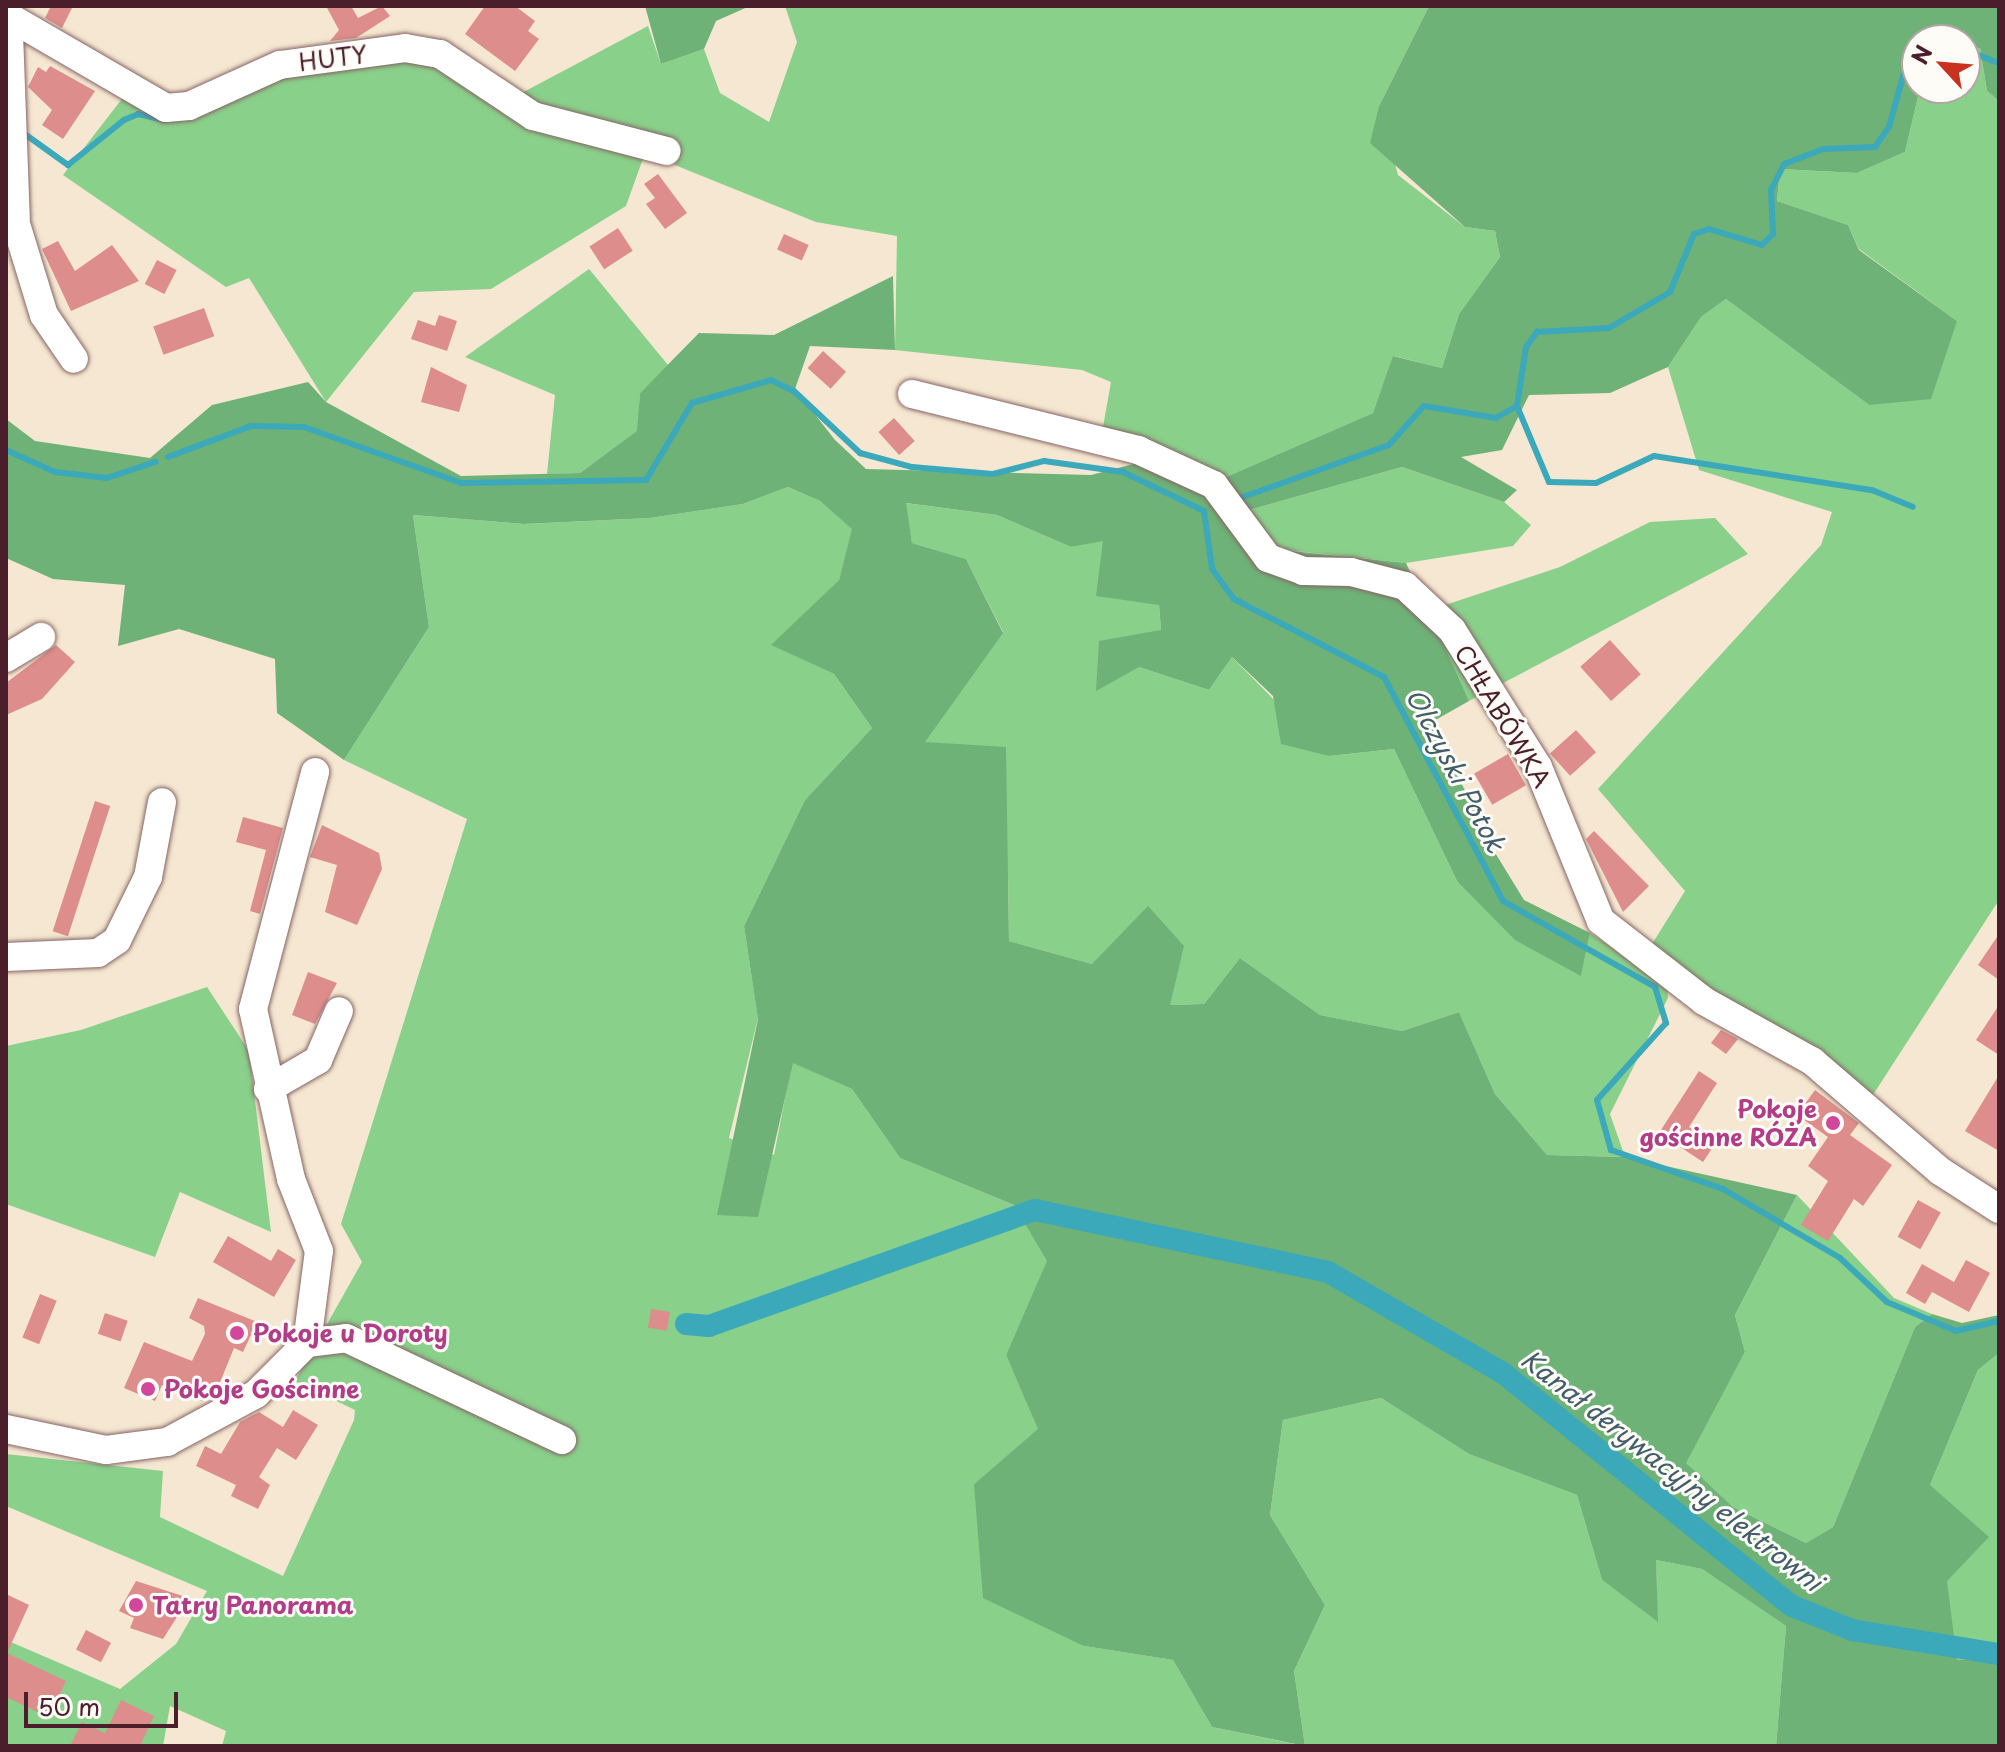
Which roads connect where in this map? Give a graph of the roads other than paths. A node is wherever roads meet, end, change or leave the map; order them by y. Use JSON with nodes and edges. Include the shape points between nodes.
{"nodes":[{"id":1,"x":10,"y":12,"type":"edge"},
{"id":2,"x":666,"y":151,"type":"dead end"},
{"id":3,"x":74,"y":359,"type":"dead end"},
{"id":4,"x":912,"y":394,"type":"dead end"},
{"id":5,"x":41,"y":637,"type":"dead end"},
{"id":6,"x":6,"y":658,"type":"edge"},
{"id":7,"x":315,"y":772,"type":"dead end"},
{"id":8,"x":162,"y":802,"type":"dead end"},
{"id":9,"x":6,"y":957,"type":"edge"},
{"id":10,"x":339,"y":1011,"type":"dead end"},
{"id":11,"x":268,"y":1089,"type":"junction"},
{"id":12,"x":1997,"y":1203,"type":"edge"},
{"id":13,"x":307,"y":1343,"type":"junction"},
{"id":14,"x":6,"y":1429,"type":"edge"},
{"id":15,"x":562,"y":1440,"type":"dead end"}],
"edges":[{"from":1,"to":2,"type":"street","name":"HUTY","via":[[166,108],[189,106],[280,65],[405,48],[440,54],[533,116]]},
{"from":1,"to":3,"type":"street","name":"HUTY","via":[[16,224],[44,315]]},
{"from":4,"to":12,"type":"street","name":"CHŁABÓWKA","via":[[1138,450],[1214,485],[1268,558],[1303,571],[1405,586],[1452,630],[1538,767],[1601,921],[1704,1001],[1812,1061],[1940,1171]]},
{"from":5,"to":6,"type":"street"},
{"from":7,"to":11,"type":"street","via":[[256,990]]},
{"from":8,"to":9,"type":"street","via":[[148,877],[117,940],[98,953]]},
{"from":10,"to":11,"type":"street","via":[[318,1060]]},
{"from":11,"to":13,"type":"street","via":[[319,1251]]},
{"from":13,"to":14,"type":"street","via":[[256,1394],[167,1442],[106,1450]]},
{"from":13,"to":15,"type":"street","via":[[346,1338]]}]}
